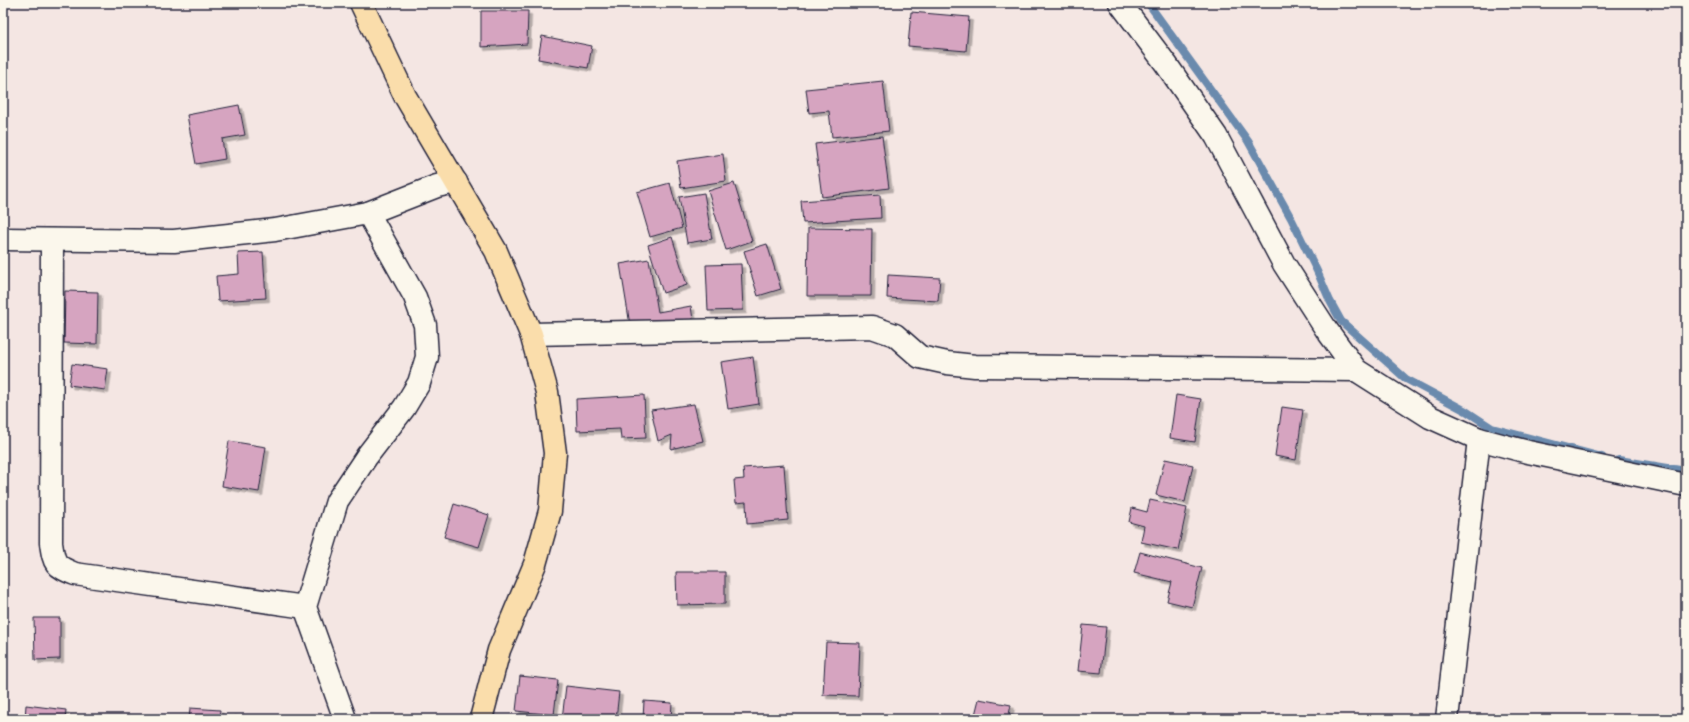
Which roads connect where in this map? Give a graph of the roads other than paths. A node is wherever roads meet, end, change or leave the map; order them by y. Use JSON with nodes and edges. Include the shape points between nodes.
{"nodes":[{"id":1,"x":361,"y":3,"type":"edge"},
{"id":2,"x":1120,"y":3,"type":"edge"},
{"id":3,"x":446,"y":184,"type":"junction"},
{"id":4,"x":373,"y":211,"type":"junction"},
{"id":5,"x":3,"y":239,"type":"edge"},
{"id":6,"x":52,"y":240,"type":"junction"},
{"id":7,"x":530,"y":334,"type":"junction"},
{"id":8,"x":1356,"y":370,"type":"junction"},
{"id":9,"x":1479,"y":439,"type":"junction"},
{"id":10,"x":1686,"y":485,"type":"edge"},
{"id":11,"x":305,"y":608,"type":"junction"},
{"id":12,"x":345,"y":719,"type":"edge"},
{"id":13,"x":481,"y":719,"type":"edge"},
{"id":14,"x":1447,"y":719,"type":"edge"}],
"edges":[{"from":1,"to":3,"type":"main road"},
{"from":2,"to":8,"type":"street","via":[[1216,136],[1284,264]]},
{"from":3,"to":4,"type":"street"},
{"from":3,"to":7,"type":"main road","via":[[496,251]]},
{"from":4,"to":6,"type":"street","via":[[275,230],[174,241]]},
{"from":4,"to":11,"type":"street","via":[[415,296],[425,325],[427,357],[419,383],[404,408],[337,501]]},
{"from":5,"to":6,"type":"street"},
{"from":6,"to":11,"type":"street","via":[[50,543],[53,560],[58,567],[75,574]]},
{"from":7,"to":8,"type":"street","via":[[872,327],[895,335],[920,357],[968,365]]},
{"from":7,"to":13,"type":"main road","via":[[547,392],[556,453],[550,511],[535,564],[500,650]]},
{"from":8,"to":9,"type":"street","via":[[1430,417]]},
{"from":9,"to":10,"type":"street","via":[[1528,452]]},
{"from":9,"to":14,"type":"street"},
{"from":11,"to":12,"type":"street"}]}
